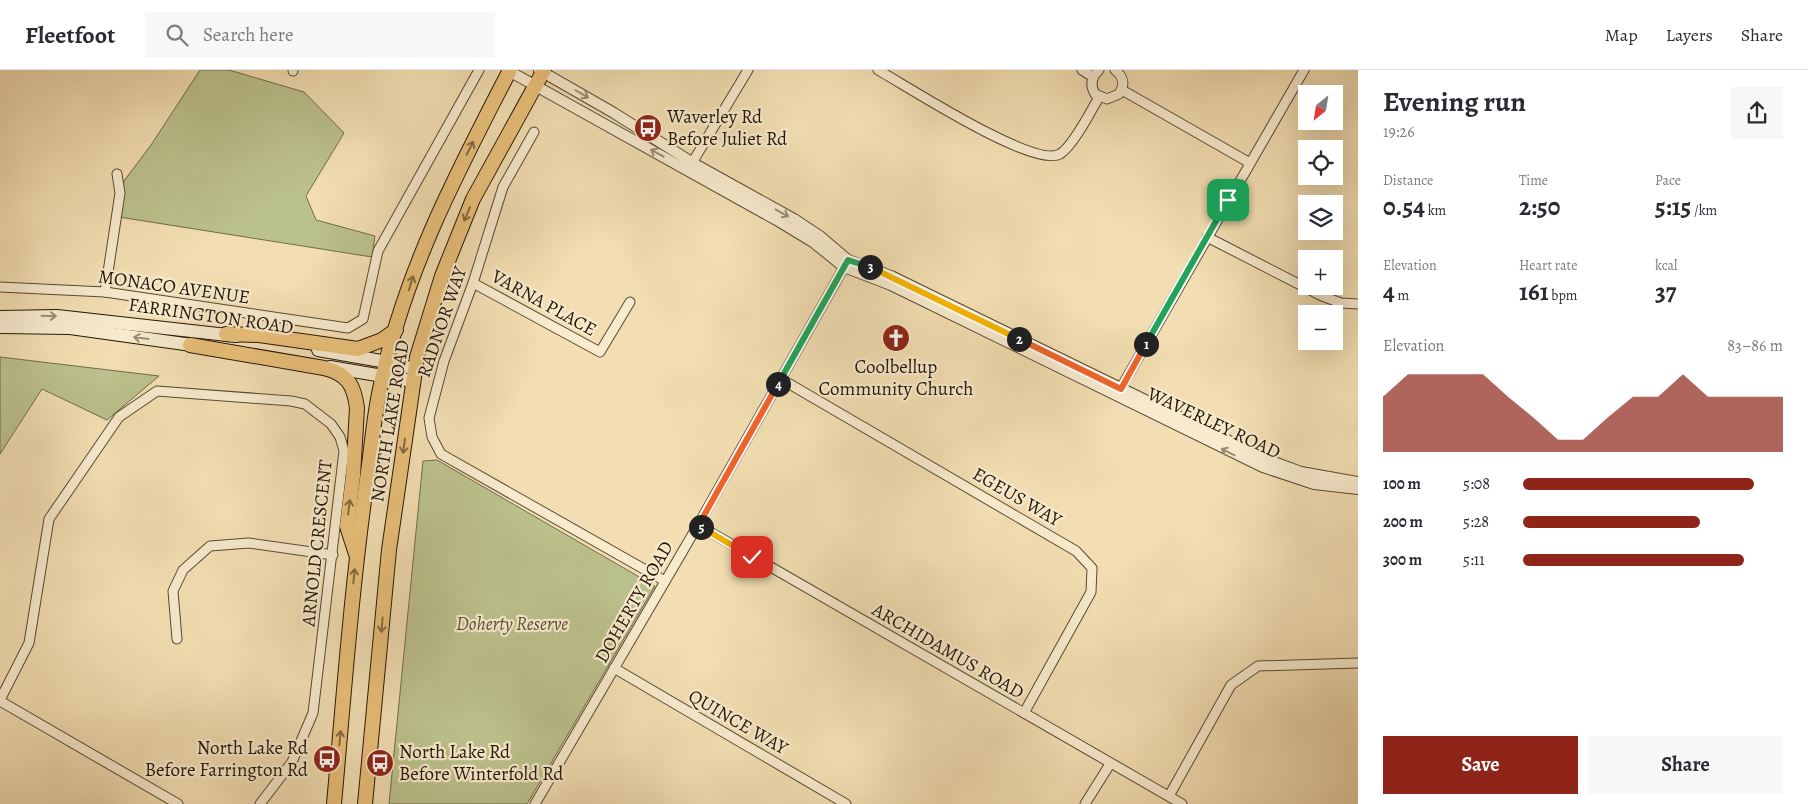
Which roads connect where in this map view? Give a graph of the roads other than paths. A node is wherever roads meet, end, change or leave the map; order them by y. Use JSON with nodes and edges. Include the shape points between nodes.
{"nodes":[{"id":1,"x":479,"y":70,"type":"edge"},
{"id":2,"x":509,"y":70,"type":"edge"},
{"id":3,"x":748,"y":70,"type":"edge"},
{"id":4,"x":1082,"y":70,"type":"edge"},
{"id":5,"x":1115,"y":70,"type":"edge"},
{"id":6,"x":1304,"y":70,"type":"edge"},
{"id":7,"x":542,"y":71,"type":"edge"},
{"id":8,"x":882,"y":71,"type":"edge"},
{"id":9,"x":1096,"y":73,"type":"edge"},
{"id":10,"x":536,"y":86,"type":"junction"},
{"id":11,"x":1122,"y":90,"type":"junction"},
{"id":12,"x":1099,"y":97,"type":"junction"},
{"id":13,"x":534,"y":132,"type":"dead end"},
{"id":14,"x":1250,"y":163,"type":"junction"},
{"id":15,"x":690,"y":166,"type":"junction"},
{"id":16,"x":117,"y":174,"type":"dead end"},
{"id":17,"x":1207,"y":237,"type":"junction"},
{"id":18,"x":846,"y":263,"type":"junction"},
{"id":19,"x":473,"y":283,"type":"junction"},
{"id":20,"x":0,"y":287,"type":"edge"},
{"id":21,"x":105,"y":292,"type":"junction"},
{"id":22,"x":630,"y":302,"type":"dead end"},
{"id":23,"x":1358,"y":304,"type":"edge"},
{"id":24,"x":0,"y":316,"type":"edge"},
{"id":25,"x":0,"y":327,"type":"edge"},
{"id":26,"x":396,"y":330,"type":"junction"},
{"id":27,"x":226,"y":334,"type":"junction"},
{"id":28,"x":190,"y":345,"type":"junction"},
{"id":29,"x":385,"y":368,"type":"junction"},
{"id":30,"x":414,"y":375,"type":"junction"},
{"id":31,"x":781,"y":379,"type":"junction"},
{"id":32,"x":1119,"y":393,"type":"junction"},
{"id":33,"x":1358,"y":482,"type":"edge"},
{"id":34,"x":1358,"y":489,"type":"edge"},
{"id":35,"x":698,"y":526,"type":"junction"},
{"id":36,"x":356,"y":554,"type":"junction"},
{"id":37,"x":333,"y":555,"type":"junction"},
{"id":38,"x":665,"y":580,"type":"junction"},
{"id":39,"x":177,"y":639,"type":"dead end"},
{"id":40,"x":1358,"y":662,"type":"edge"},
{"id":41,"x":614,"y":668,"type":"junction"},
{"id":42,"x":0,"y":701,"type":"edge"},
{"id":43,"x":1024,"y":713,"type":"junction"},
{"id":44,"x":1110,"y":764,"type":"junction"},
{"id":45,"x":1169,"y":796,"type":"junction"},
{"id":46,"x":178,"y":804,"type":"edge"},
{"id":47,"x":260,"y":804,"type":"edge"},
{"id":48,"x":334,"y":804,"type":"edge"},
{"id":49,"x":365,"y":804,"type":"edge"},
{"id":50,"x":535,"y":804,"type":"edge"},
{"id":51,"x":846,"y":804,"type":"edge"},
{"id":52,"x":1085,"y":804,"type":"edge"},
{"id":53,"x":1182,"y":804,"type":"edge"}],
"edges":[{"from":1,"to":21,"type":"street","name":"MONACO AVENUE","via":[[378,251],[363,319],[348,328]]},
{"from":2,"to":10,"type":"street","name":"WAVERLEY ROAD"},
{"from":26,"to":2,"type":"main road","name":"NORTH LAKE ROAD","one_way":true,"via":[[426,242],[448,191]]},
{"from":3,"to":15,"type":"street"},
{"from":4,"to":9,"type":"street"},
{"from":5,"to":11,"type":"street","via":[[1123,81]]},
{"from":6,"to":14,"type":"street"},
{"from":7,"to":10,"type":"main road","name":"NORTH LAKE ROAD"},
{"from":7,"to":15,"type":"street","name":"WAVERLEY ROAD","one_way":true,"via":[[614,113]]},
{"from":8,"to":12,"type":"street","via":[[937,105],[1011,144],[1045,156],[1055,156],[1066,149]]},
{"from":9,"to":12,"type":"street","via":[[1093,90]]},
{"from":15,"to":10,"type":"street","name":"WAVERLEY ROAD","one_way":true},
{"from":10,"to":30,"type":"main road","name":"NORTH LAKE ROAD","one_way":true,"via":[[470,207],[442,276]]},
{"from":11,"to":12,"type":"street","via":[[1112,99]]},
{"from":11,"to":14,"type":"street"},
{"from":13,"to":19,"type":"street","name":"RADNOR WAY","via":[[503,187]]},
{"from":14,"to":17,"type":"street"},
{"from":15,"to":18,"type":"street","name":"WAVERLEY ROAD","via":[[807,227]]},
{"from":16,"to":21,"type":"street","via":[[120,193]]},
{"from":17,"to":23,"type":"street","via":[[1322,296],[1341,303]]},
{"from":17,"to":32,"type":"street"},
{"from":18,"to":31,"type":"street","name":"DOHERTY ROAD"},
{"from":18,"to":32,"type":"street","name":"WAVERLEY ROAD"},
{"from":19,"to":22,"type":"street","name":"VARNA PLACE","via":[[600,352]]},
{"from":19,"to":38,"type":"street","name":"RADNOR WAY","via":[[444,361],[430,418],[432,436],[441,454]]},
{"from":20,"to":21,"type":"street","name":"MONACO AVENUE"},
{"from":24,"to":27,"type":"main road","name":"FARRINGTON ROAD","one_way":true,"via":[[57,316]]},
{"from":28,"to":25,"type":"main road","name":"FARRINGTON ROAD","one_way":true,"via":[[70,328]]},
{"from":26,"to":27,"type":"main road","via":[[382,340],[358,349],[259,335]]},
{"from":26,"to":29,"type":"main road","name":"NORTH LAKE ROAD"},
{"from":27,"to":29,"type":"main road","name":"FARRINGTON ROAD"},
{"from":28,"to":29,"type":"main road","name":"FARRINGTON ROAD"},
{"from":36,"to":28,"type":"main road","one_way":true,"via":[[347,529],[357,408],[351,382],[324,368]]},
{"from":29,"to":30,"type":"main road","name":"FARRINGTON ROAD"},
{"from":29,"to":36,"type":"main road","name":"NORTH LAKE ROAD"},
{"from":30,"to":49,"type":"main road","name":"NORTH LAKE ROAD","one_way":true,"via":[[389,550]]},
{"from":31,"to":35,"type":"street","name":"DOHERTY ROAD"},
{"from":31,"to":43,"type":"street","name":"EGEUS WAY","via":[[1076,551],[1092,568],[1091,592]]},
{"from":32,"to":33,"type":"street","name":"WAVERLEY ROAD","via":[[1266,459],[1301,472]]},
{"from":34,"to":32,"type":"street","name":"WAVERLEY ROAD","one_way":true,"via":[[1314,484],[1263,468]]},
{"from":35,"to":38,"type":"street","name":"DOHERTY ROAD"},
{"from":35,"to":43,"type":"street","name":"ARCHIDAMUS ROAD"},
{"from":48,"to":36,"type":"main road","name":"NORTH LAKE ROAD","one_way":true},
{"from":37,"to":39,"type":"street","via":[[250,543],[210,546],[183,570],[173,591]]},
{"from":37,"to":42,"type":"street","name":"ARNOLD CRESCENT","via":[[344,451],[331,424],[305,404],[157,391],[119,417],[49,519],[29,643]]},
{"from":37,"to":47,"type":"street","name":"ARNOLD CRESCENT","via":[[313,713],[292,762]]},
{"from":38,"to":41,"type":"street","name":"DOHERTY ROAD"},
{"from":40,"to":45,"type":"street","via":[[1258,666],[1231,685]]},
{"from":41,"to":50,"type":"street","name":"DOHERTY ROAD"},
{"from":41,"to":51,"type":"street","name":"QUINCE WAY"},
{"from":42,"to":46,"type":"street"},
{"from":43,"to":44,"type":"street","name":"ARCHIDAMUS ROAD"},
{"from":44,"to":45,"type":"street","name":"ARCHIDAMUS ROAD"},
{"from":44,"to":52,"type":"street"},
{"from":45,"to":53,"type":"street","name":"ARCHIDAMUS ROAD"}]}
